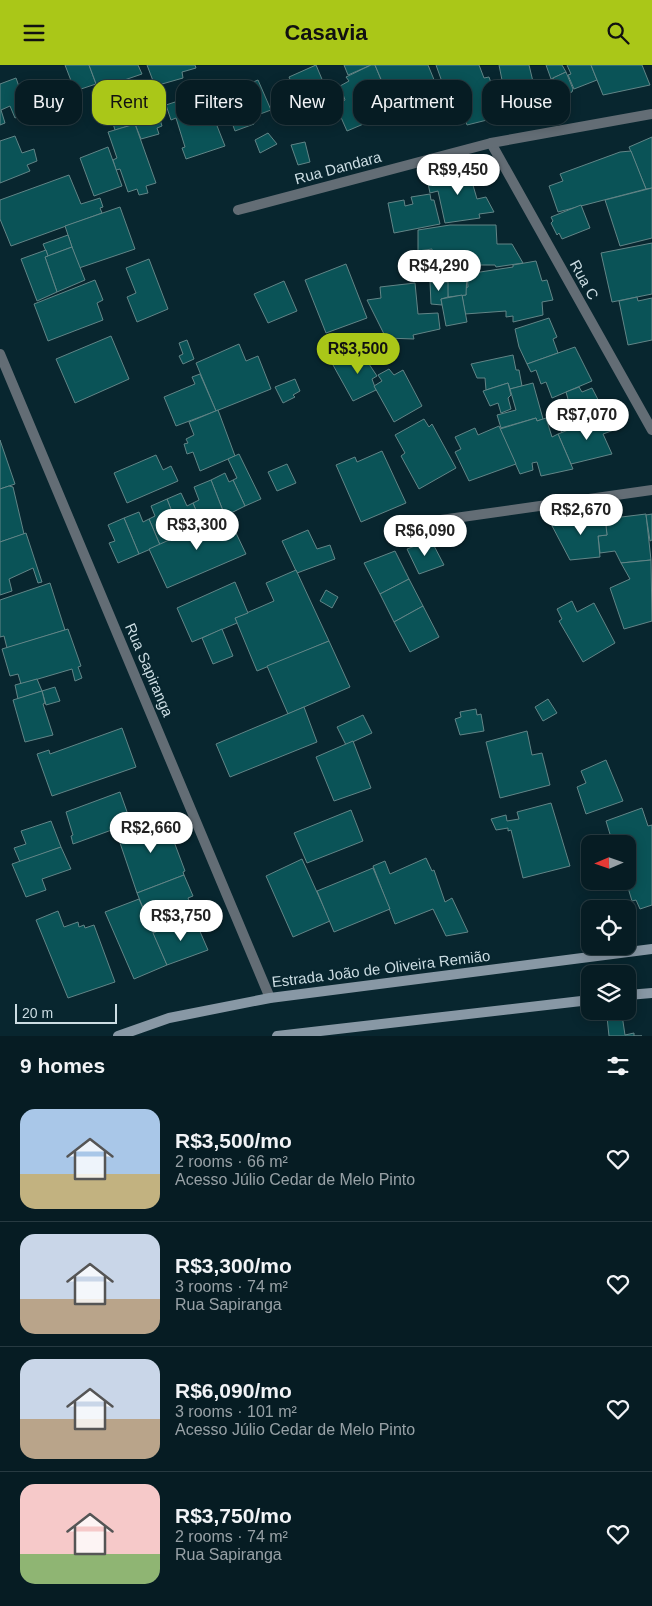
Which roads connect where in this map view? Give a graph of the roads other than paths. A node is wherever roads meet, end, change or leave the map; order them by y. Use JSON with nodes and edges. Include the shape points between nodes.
{"nodes":[{"id":1,"x":652,"y":114,"type":"edge"},
{"id":2,"x":491,"y":143,"type":"junction"},
{"id":3,"x":238,"y":210,"type":"dead end"},
{"id":4,"x":0,"y":354,"type":"edge"},
{"id":5,"x":652,"y":431,"type":"edge"},
{"id":6,"x":652,"y":490,"type":"edge"},
{"id":7,"x":427,"y":522,"type":"dead end"},
{"id":8,"x":652,"y":949,"type":"edge"},
{"id":9,"x":652,"y":993,"type":"edge"},
{"id":10,"x":636,"y":994,"type":"edge"},
{"id":11,"x":270,"y":999,"type":"junction"},
{"id":12,"x":581,"y":1001,"type":"edge"},
{"id":13,"x":118,"y":1036,"type":"edge"},
{"id":14,"x":277,"y":1036,"type":"edge"}],
"edges":[{"from":1,"to":2,"type":"street","name":"Rua Dandara"},
{"from":2,"to":3,"type":"street","name":"Rua Dandara"},
{"from":2,"to":5,"type":"street","name":"Rua C"},
{"from":4,"to":11,"type":"street","name":"Rua Sapiranga"},
{"from":6,"to":7,"type":"street"},
{"from":8,"to":11,"type":"main road","name":"Estrada João de Oliveira Remião"},
{"from":9,"to":10,"type":"main road"},
{"from":11,"to":13,"type":"main road","name":"Estrada João de Oliveira Remião","via":[[170,1018]]},
{"from":12,"to":14,"type":"main road"}]}
